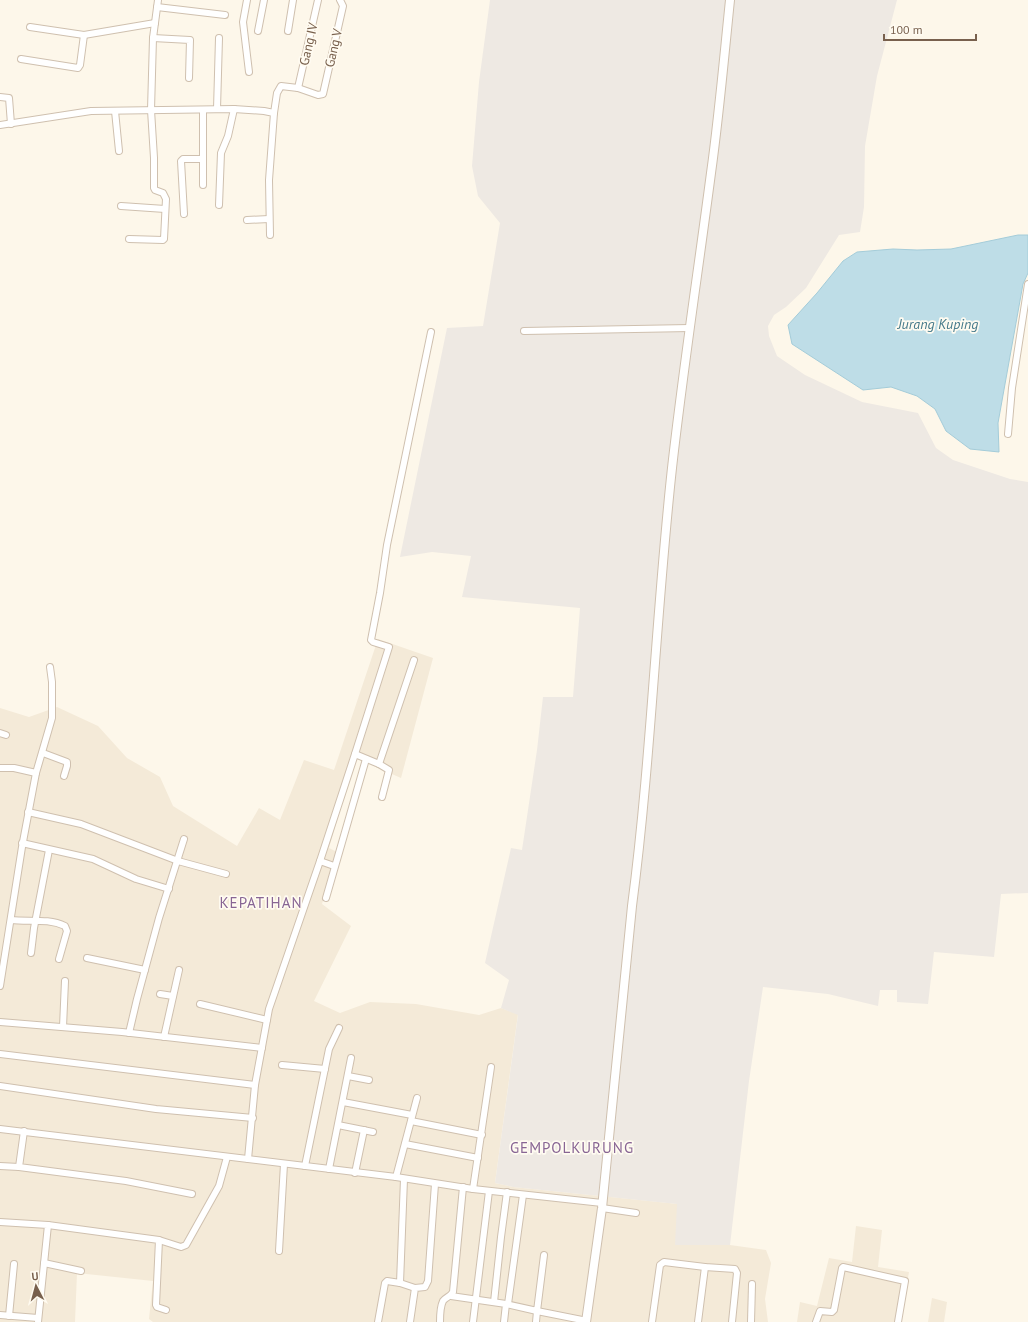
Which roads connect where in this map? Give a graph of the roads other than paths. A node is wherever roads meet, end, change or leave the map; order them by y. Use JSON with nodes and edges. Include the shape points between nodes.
{"nodes":[{"id":1,"x":158,"y":0,"type":"edge"},
{"id":2,"x":247,"y":0,"type":"edge"},
{"id":3,"x":264,"y":0,"type":"edge"},
{"id":4,"x":293,"y":0,"type":"edge"},
{"id":5,"x":318,"y":0,"type":"edge"},
{"id":6,"x":730,"y":0,"type":"edge"},
{"id":7,"x":341,"y":1,"type":"edge"},
{"id":8,"x":157,"y":7,"type":"junction"},
{"id":9,"x":225,"y":15,"type":"dead end"},
{"id":10,"x":155,"y":23,"type":"junction"},
{"id":11,"x":30,"y":27,"type":"dead end"},
{"id":12,"x":258,"y":31,"type":"dead end"},
{"id":13,"x":288,"y":31,"type":"dead end"},
{"id":14,"x":84,"y":35,"type":"junction"},
{"id":15,"x":153,"y":38,"type":"junction"},
{"id":16,"x":219,"y":38,"type":"dead end"},
{"id":17,"x":21,"y":59,"type":"dead end"},
{"id":18,"x":249,"y":72,"type":"dead end"},
{"id":19,"x":189,"y":78,"type":"dead end"},
{"id":20,"x":298,"y":88,"type":"junction"},
{"id":21,"x":0,"y":97,"type":"edge"},
{"id":22,"x":217,"y":109,"type":"junction"},
{"id":23,"x":234,"y":109,"type":"junction"},
{"id":24,"x":151,"y":110,"type":"junction"},
{"id":25,"x":203,"y":110,"type":"junction"},
{"id":26,"x":115,"y":111,"type":"junction"},
{"id":27,"x":274,"y":113,"type":"junction"},
{"id":28,"x":11,"y":124,"type":"junction"},
{"id":29,"x":0,"y":125,"type":"edge"},
{"id":30,"x":119,"y":151,"type":"dead end"},
{"id":31,"x":203,"y":159,"type":"junction"},
{"id":32,"x":203,"y":185,"type":"dead end"},
{"id":33,"x":219,"y":205,"type":"dead end"},
{"id":34,"x":121,"y":206,"type":"dead end"},
{"id":35,"x":165,"y":209,"type":"junction"},
{"id":36,"x":184,"y":214,"type":"dead end"},
{"id":37,"x":269,"y":219,"type":"junction"},
{"id":38,"x":247,"y":220,"type":"dead end"},
{"id":39,"x":270,"y":235,"type":"dead end"},
{"id":40,"x":129,"y":239,"type":"dead end"},
{"id":41,"x":1028,"y":284,"type":"edge"},
{"id":42,"x":690,"y":328,"type":"junction"},
{"id":43,"x":524,"y":331,"type":"dead end"},
{"id":44,"x":431,"y":332,"type":"dead end"},
{"id":45,"x":1008,"y":434,"type":"dead end"},
{"id":46,"x":414,"y":660,"type":"dead end"},
{"id":47,"x":50,"y":667,"type":"dead end"},
{"id":48,"x":42,"y":753,"type":"junction"},
{"id":49,"x":355,"y":754,"type":"junction"},
{"id":50,"x":366,"y":759,"type":"junction"},
{"id":51,"x":379,"y":764,"type":"junction"},
{"id":52,"x":0,"y":768,"type":"edge"},
{"id":53,"x":36,"y":773,"type":"junction"},
{"id":54,"x":64,"y":776,"type":"dead end"},
{"id":55,"x":382,"y":797,"type":"dead end"},
{"id":56,"x":28,"y":812,"type":"junction"},
{"id":57,"x":184,"y":839,"type":"dead end"},
{"id":58,"x":22,"y":844,"type":"junction"},
{"id":59,"x":49,"y":850,"type":"junction"},
{"id":60,"x":178,"y":861,"type":"junction"},
{"id":61,"x":320,"y":861,"type":"junction"},
{"id":62,"x":334,"y":866,"type":"junction"},
{"id":63,"x":226,"y":874,"type":"dead end"},
{"id":64,"x":169,"y":889,"type":"junction"},
{"id":65,"x":326,"y":898,"type":"dead end"},
{"id":66,"x":11,"y":920,"type":"junction"},
{"id":67,"x":36,"y":920,"type":"junction"},
{"id":68,"x":31,"y":953,"type":"dead end"},
{"id":69,"x":87,"y":958,"type":"dead end"},
{"id":70,"x":59,"y":959,"type":"dead end"},
{"id":71,"x":144,"y":970,"type":"junction"},
{"id":72,"x":179,"y":970,"type":"dead end"},
{"id":73,"x":65,"y":981,"type":"dead end"},
{"id":74,"x":0,"y":986,"type":"edge"},
{"id":75,"x":160,"y":994,"type":"dead end"},
{"id":76,"x":173,"y":996,"type":"junction"},
{"id":77,"x":200,"y":1004,"type":"dead end"},
{"id":78,"x":267,"y":1020,"type":"junction"},
{"id":79,"x":0,"y":1022,"type":"edge"},
{"id":80,"x":63,"y":1027,"type":"junction"},
{"id":81,"x":339,"y":1028,"type":"dead end"},
{"id":82,"x":129,"y":1033,"type":"junction"},
{"id":83,"x":164,"y":1037,"type":"junction"},
{"id":84,"x":262,"y":1048,"type":"junction"},
{"id":85,"x":0,"y":1054,"type":"edge"},
{"id":86,"x":351,"y":1058,"type":"dead end"},
{"id":87,"x":282,"y":1065,"type":"dead end"},
{"id":88,"x":491,"y":1067,"type":"dead end"},
{"id":89,"x":325,"y":1069,"type":"junction"},
{"id":90,"x":348,"y":1076,"type":"junction"},
{"id":91,"x":369,"y":1080,"type":"dead end"},
{"id":92,"x":255,"y":1085,"type":"junction"},
{"id":93,"x":0,"y":1086,"type":"edge"},
{"id":94,"x":417,"y":1098,"type":"dead end"},
{"id":95,"x":343,"y":1102,"type":"junction"},
{"id":96,"x":252,"y":1118,"type":"junction"},
{"id":97,"x":412,"y":1118,"type":"junction"},
{"id":98,"x":338,"y":1125,"type":"junction"},
{"id":99,"x":0,"y":1129,"type":"edge"},
{"id":100,"x":364,"y":1130,"type":"junction"},
{"id":101,"x":24,"y":1131,"type":"junction"},
{"id":102,"x":373,"y":1132,"type":"dead end"},
{"id":103,"x":482,"y":1135,"type":"junction"},
{"id":104,"x":405,"y":1144,"type":"junction"},
{"id":105,"x":227,"y":1157,"type":"junction"},
{"id":106,"x":478,"y":1158,"type":"junction"},
{"id":107,"x":248,"y":1159,"type":"junction"},
{"id":108,"x":284,"y":1164,"type":"junction"},
{"id":109,"x":0,"y":1166,"type":"edge"},
{"id":110,"x":305,"y":1166,"type":"junction"},
{"id":111,"x":19,"y":1167,"type":"junction"},
{"id":112,"x":329,"y":1169,"type":"junction"},
{"id":113,"x":355,"y":1173,"type":"junction"},
{"id":114,"x":396,"y":1177,"type":"junction"},
{"id":115,"x":404,"y":1179,"type":"junction"},
{"id":116,"x":435,"y":1184,"type":"junction"},
{"id":117,"x":463,"y":1188,"type":"junction"},
{"id":118,"x":473,"y":1189,"type":"junction"},
{"id":119,"x":489,"y":1191,"type":"junction"},
{"id":120,"x":507,"y":1192,"type":"junction"},
{"id":121,"x":192,"y":1194,"type":"dead end"},
{"id":122,"x":523,"y":1195,"type":"junction"},
{"id":123,"x":602,"y":1206,"type":"junction"},
{"id":124,"x":636,"y":1214,"type":"dead end"},
{"id":125,"x":0,"y":1222,"type":"edge"},
{"id":126,"x":48,"y":1225,"type":"junction"},
{"id":127,"x":159,"y":1240,"type":"junction"},
{"id":128,"x":279,"y":1251,"type":"dead end"},
{"id":129,"x":544,"y":1255,"type":"dead end"},
{"id":130,"x":44,"y":1263,"type":"junction"},
{"id":131,"x":14,"y":1264,"type":"dead end"},
{"id":132,"x":705,"y":1267,"type":"junction"},
{"id":133,"x":81,"y":1271,"type":"dead end"},
{"id":134,"x":400,"y":1283,"type":"junction"},
{"id":135,"x":752,"y":1284,"type":"dead end"},
{"id":136,"x":415,"y":1288,"type":"junction"},
{"id":137,"x":451,"y":1296,"type":"junction"},
{"id":138,"x":477,"y":1300,"type":"junction"},
{"id":139,"x":494,"y":1302,"type":"junction"},
{"id":140,"x":507,"y":1304,"type":"junction"},
{"id":141,"x":166,"y":1310,"type":"dead end"},
{"id":142,"x":537,"y":1311,"type":"junction"},
{"id":143,"x":0,"y":1315,"type":"edge"},
{"id":144,"x":9,"y":1316,"type":"junction"},
{"id":145,"x":38,"y":1321,"type":"edge"},
{"id":146,"x":587,"y":1321,"type":"edge"},
{"id":147,"x":378,"y":1322,"type":"edge"},
{"id":148,"x":410,"y":1322,"type":"edge"},
{"id":149,"x":440,"y":1322,"type":"edge"},
{"id":150,"x":473,"y":1322,"type":"edge"},
{"id":151,"x":504,"y":1322,"type":"edge"},
{"id":152,"x":536,"y":1322,"type":"edge"},
{"id":153,"x":652,"y":1322,"type":"edge"},
{"id":154,"x":698,"y":1322,"type":"edge"},
{"id":155,"x":732,"y":1322,"type":"edge"},
{"id":156,"x":752,"y":1322,"type":"edge"},
{"id":157,"x":816,"y":1322,"type":"edge"},
{"id":158,"x":898,"y":1322,"type":"edge"}],
"edges":[{"from":1,"to":8,"type":"street"},
{"from":2,"to":18,"type":"street","via":[[243,22]]},
{"from":3,"to":12,"type":"street"},
{"from":4,"to":13,"type":"street"},
{"from":5,"to":20,"type":"street","name":"Gang IV"},
{"from":6,"to":42,"type":"street","via":[[712,171]]},
{"from":7,"to":20,"type":"street","name":"Gang V","via":[[343,6],[323,94],[318,95]]},
{"from":8,"to":9,"type":"street"},
{"from":8,"to":10,"type":"street"},
{"from":10,"to":14,"type":"street"},
{"from":10,"to":15,"type":"street"},
{"from":11,"to":14,"type":"street"},
{"from":14,"to":17,"type":"street","via":[[78,68]]},
{"from":15,"to":19,"type":"street","via":[[190,40]]},
{"from":15,"to":24,"type":"street"},
{"from":16,"to":22,"type":"street"},
{"from":20,"to":27,"type":"street","via":[[280,87]]},
{"from":21,"to":28,"type":"street","via":[[10,99]]},
{"from":22,"to":23,"type":"street"},
{"from":22,"to":25,"type":"street"},
{"from":23,"to":27,"type":"street"},
{"from":23,"to":33,"type":"street","via":[[221,153]]},
{"from":24,"to":25,"type":"street"},
{"from":24,"to":26,"type":"street"},
{"from":24,"to":35,"type":"street","via":[[154,188],[165,195]]},
{"from":25,"to":31,"type":"street"},
{"from":26,"to":28,"type":"street","via":[[91,111]]},
{"from":26,"to":30,"type":"street"},
{"from":27,"to":37,"type":"street"},
{"from":28,"to":29,"type":"street"},
{"from":31,"to":32,"type":"street"},
{"from":31,"to":36,"type":"street","via":[[181,161]]},
{"from":34,"to":35,"type":"street"},
{"from":35,"to":40,"type":"street","via":[[164,240]]},
{"from":37,"to":38,"type":"street"},
{"from":37,"to":39,"type":"street"},
{"from":41,"to":45,"type":"street","via":[[1012,388]]},
{"from":42,"to":43,"type":"street"},
{"from":42,"to":123,"type":"street","via":[[668,506],[639,850]]},
{"from":44,"to":49,"type":"street","via":[[371,640],[389,647]]},
{"from":46,"to":51,"type":"street"},
{"from":47,"to":48,"type":"street","via":[[53,714]]},
{"from":48,"to":53,"type":"street"},
{"from":48,"to":54,"type":"street","via":[[67,762]]},
{"from":49,"to":50,"type":"street"},
{"from":49,"to":61,"type":"street"},
{"from":50,"to":51,"type":"street"},
{"from":50,"to":62,"type":"street"},
{"from":51,"to":55,"type":"street","via":[[389,770]]},
{"from":52,"to":53,"type":"street"},
{"from":53,"to":56,"type":"street"},
{"from":56,"to":58,"type":"street"},
{"from":56,"to":60,"type":"street","via":[[95,829]]},
{"from":57,"to":60,"type":"street"},
{"from":58,"to":59,"type":"street"},
{"from":58,"to":66,"type":"street"},
{"from":59,"to":64,"type":"street","via":[[97,861],[136,879]]},
{"from":59,"to":67,"type":"street"},
{"from":60,"to":63,"type":"street"},
{"from":60,"to":64,"type":"street"},
{"from":61,"to":62,"type":"street"},
{"from":61,"to":78,"type":"street","via":[[277,983]]},
{"from":62,"to":65,"type":"street"},
{"from":64,"to":71,"type":"street"},
{"from":66,"to":67,"type":"street"},
{"from":66,"to":74,"type":"street"},
{"from":67,"to":68,"type":"street"},
{"from":67,"to":70,"type":"street","via":[[67,928]]},
{"from":69,"to":71,"type":"street"},
{"from":71,"to":82,"type":"street"},
{"from":72,"to":76,"type":"street"},
{"from":73,"to":80,"type":"street"},
{"from":75,"to":76,"type":"street"},
{"from":76,"to":83,"type":"street"},
{"from":77,"to":78,"type":"street"},
{"from":78,"to":84,"type":"street"},
{"from":79,"to":80,"type":"street"},
{"from":80,"to":82,"type":"street"},
{"from":81,"to":89,"type":"street","via":[[329,1049]]},
{"from":82,"to":83,"type":"street"},
{"from":83,"to":84,"type":"street"},
{"from":84,"to":92,"type":"street"},
{"from":85,"to":92,"type":"street"},
{"from":86,"to":90,"type":"street"},
{"from":87,"to":89,"type":"street"},
{"from":88,"to":103,"type":"street"},
{"from":89,"to":110,"type":"street"},
{"from":90,"to":91,"type":"street"},
{"from":90,"to":95,"type":"street"},
{"from":92,"to":96,"type":"street"},
{"from":93,"to":96,"type":"street","via":[[156,1109]]},
{"from":94,"to":97,"type":"street"},
{"from":95,"to":97,"type":"street"},
{"from":95,"to":98,"type":"street"},
{"from":96,"to":107,"type":"street"},
{"from":97,"to":103,"type":"street"},
{"from":97,"to":104,"type":"street"},
{"from":98,"to":100,"type":"street"},
{"from":98,"to":112,"type":"street"},
{"from":99,"to":101,"type":"street"},
{"from":100,"to":102,"type":"street"},
{"from":100,"to":113,"type":"street"},
{"from":101,"to":105,"type":"street"},
{"from":101,"to":111,"type":"street"},
{"from":103,"to":106,"type":"street"},
{"from":104,"to":106,"type":"street"},
{"from":104,"to":114,"type":"street"},
{"from":105,"to":107,"type":"street"},
{"from":105,"to":127,"type":"street","via":[[219,1186],[186,1245],[181,1247]]},
{"from":106,"to":118,"type":"street"},
{"from":107,"to":108,"type":"street"},
{"from":108,"to":110,"type":"street"},
{"from":108,"to":128,"type":"street"},
{"from":109,"to":111,"type":"street"},
{"from":110,"to":112,"type":"street"},
{"from":111,"to":121,"type":"street","via":[[126,1181]]},
{"from":112,"to":113,"type":"street"},
{"from":113,"to":114,"type":"street"},
{"from":114,"to":115,"type":"street"},
{"from":115,"to":116,"type":"street"},
{"from":115,"to":134,"type":"street"},
{"from":116,"to":117,"type":"street"},
{"from":116,"to":136,"type":"street","via":[[428,1281],[425,1287]]},
{"from":117,"to":118,"type":"street"},
{"from":117,"to":137,"type":"street"},
{"from":118,"to":119,"type":"street"},
{"from":119,"to":120,"type":"street"},
{"from":119,"to":138,"type":"street"},
{"from":120,"to":122,"type":"street"},
{"from":120,"to":139,"type":"street"},
{"from":122,"to":123,"type":"street"},
{"from":122,"to":140,"type":"street"},
{"from":123,"to":124,"type":"street"},
{"from":123,"to":146,"type":"street"},
{"from":125,"to":126,"type":"street"},
{"from":126,"to":127,"type":"street"},
{"from":126,"to":130,"type":"street"},
{"from":127,"to":141,"type":"street","via":[[156,1305]]},
{"from":129,"to":142,"type":"street"},
{"from":130,"to":133,"type":"street"},
{"from":130,"to":145,"type":"street"},
{"from":131,"to":144,"type":"street"},
{"from":132,"to":153,"type":"street","via":[[661,1263]]},
{"from":132,"to":154,"type":"street"},
{"from":132,"to":155,"type":"street","via":[[737,1270]]},
{"from":134,"to":136,"type":"street"},
{"from":134,"to":147,"type":"street","via":[[384,1283]]},
{"from":135,"to":156,"type":"street"},
{"from":136,"to":148,"type":"street"},
{"from":137,"to":138,"type":"street"},
{"from":137,"to":149,"type":"street","via":[[444,1299]]},
{"from":138,"to":139,"type":"street"},
{"from":138,"to":150,"type":"street"},
{"from":139,"to":140,"type":"street"},
{"from":140,"to":142,"type":"street"},
{"from":140,"to":151,"type":"street"},
{"from":142,"to":146,"type":"street"},
{"from":142,"to":152,"type":"street"},
{"from":143,"to":144,"type":"street"},
{"from":144,"to":145,"type":"street"},
{"from":157,"to":158,"type":"street","via":[[820,1310],[834,1310],[843,1267],[905,1280]]}]}
